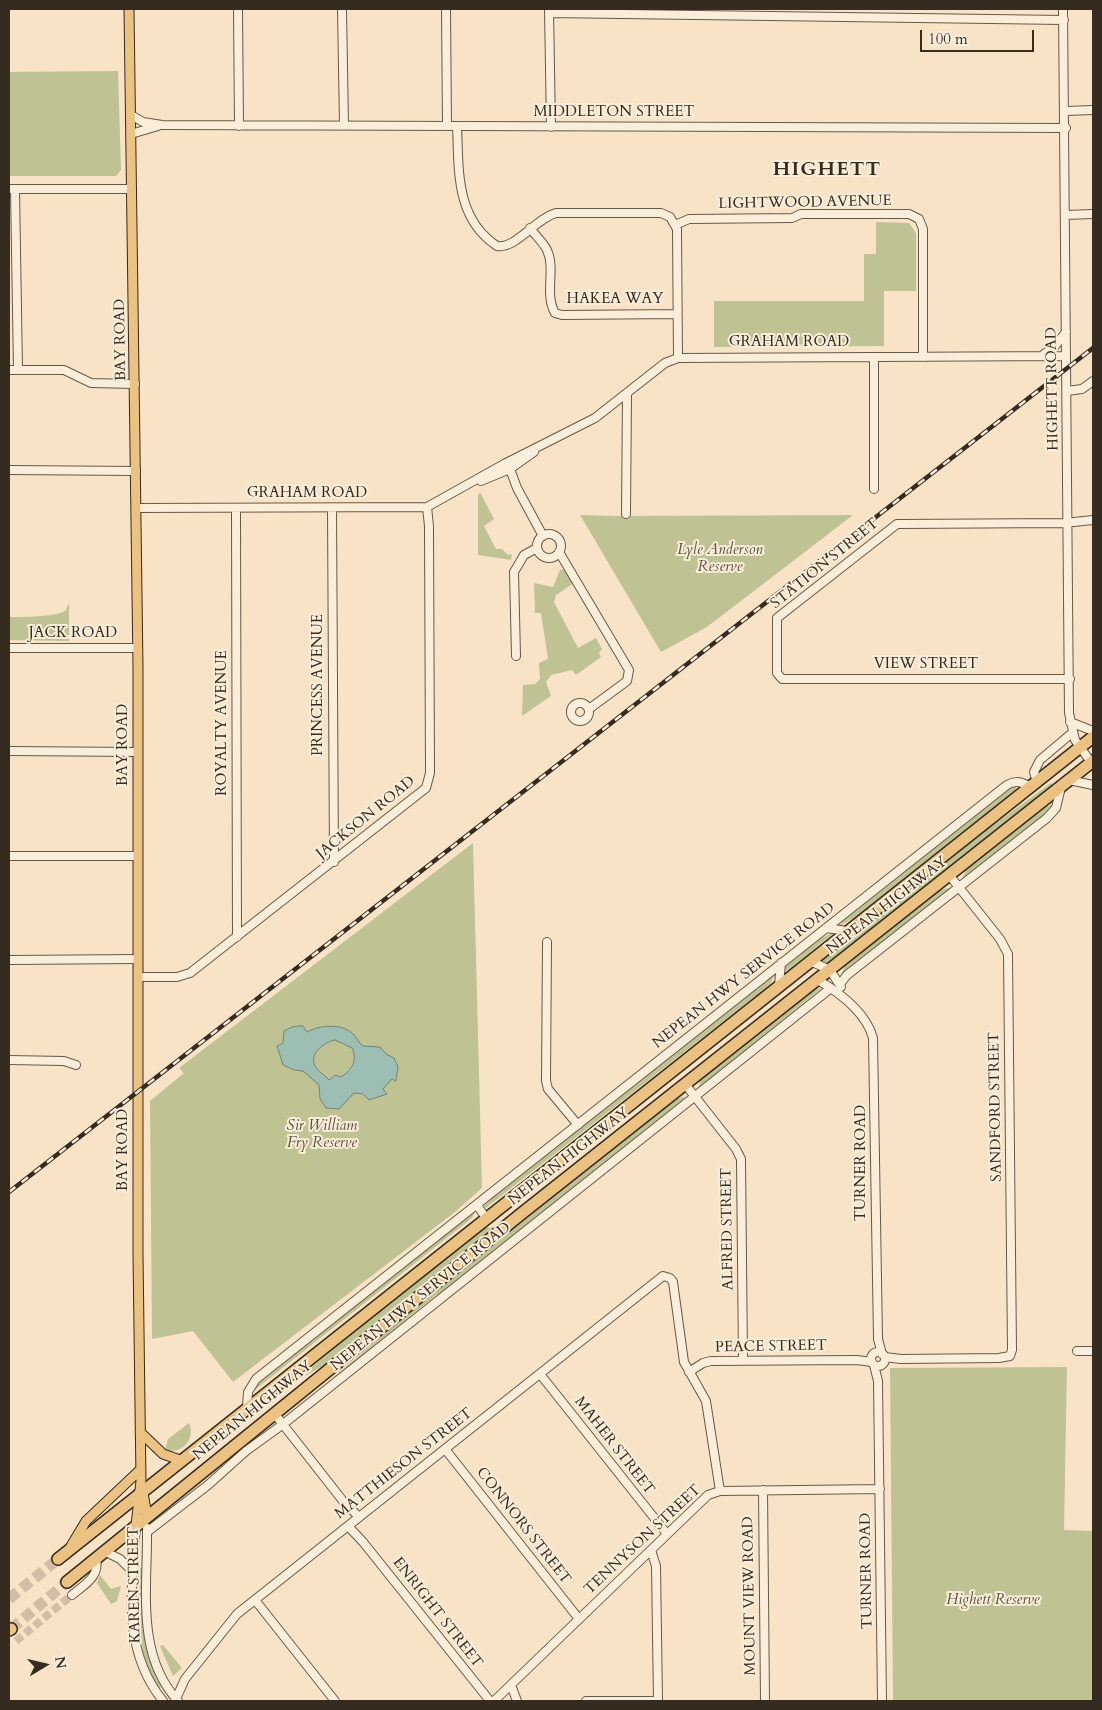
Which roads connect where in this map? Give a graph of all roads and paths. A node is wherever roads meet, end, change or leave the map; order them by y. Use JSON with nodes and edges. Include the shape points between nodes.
{"nodes":[{"id":1,"x":129,"y":9,"type":"edge"},
{"id":2,"x":238,"y":9,"type":"edge"},
{"id":3,"x":342,"y":9,"type":"edge"},
{"id":4,"x":446,"y":9,"type":"edge"},
{"id":5,"x":1064,"y":9,"type":"edge"},
{"id":6,"x":549,"y":11,"type":"edge"},
{"id":7,"x":1064,"y":20,"type":"junction"},
{"id":8,"x":1066,"y":110,"type":"junction"},
{"id":9,"x":1093,"y":110,"type":"edge"},
{"id":10,"x":131,"y":115,"type":"junction"},
{"id":11,"x":162,"y":125,"type":"junction"},
{"id":12,"x":344,"y":125,"type":"junction"},
{"id":13,"x":239,"y":126,"type":"junction"},
{"id":14,"x":447,"y":126,"type":"junction"},
{"id":15,"x":457,"y":126,"type":"junction"},
{"id":16,"x":551,"y":127,"type":"junction"},
{"id":17,"x":1066,"y":128,"type":"junction"},
{"id":18,"x":131,"y":134,"type":"junction"},
{"id":19,"x":12,"y":189,"type":"edge"},
{"id":20,"x":132,"y":189,"type":"junction"},
{"id":21,"x":1093,"y":214,"type":"edge"},
{"id":22,"x":1065,"y":215,"type":"junction"},
{"id":23,"x":675,"y":225,"type":"junction"},
{"id":24,"x":530,"y":228,"type":"junction"},
{"id":25,"x":677,"y":314,"type":"junction"},
{"id":26,"x":1066,"y":331,"type":"junction"},
{"id":27,"x":923,"y":356,"type":"junction"},
{"id":28,"x":1041,"y":356,"type":"junction"},
{"id":29,"x":1066,"y":356,"type":"junction"},
{"id":30,"x":874,"y":357,"type":"junction"},
{"id":31,"x":678,"y":358,"type":"junction"},
{"id":32,"x":9,"y":370,"type":"edge"},
{"id":33,"x":18,"y":370,"type":"junction"},
{"id":34,"x":1093,"y":380,"type":"edge"},
{"id":35,"x":135,"y":384,"type":"junction"},
{"id":36,"x":1067,"y":391,"type":"junction"},
{"id":37,"x":627,"y":394,"type":"junction"},
{"id":38,"x":616,"y":402,"type":"junction"},
{"id":39,"x":626,"y":421,"type":"junction"},
{"id":40,"x":507,"y":468,"type":"junction"},
{"id":41,"x":9,"y":470,"type":"edge"},
{"id":42,"x":136,"y":471,"type":"junction"},
{"id":43,"x":874,"y":489,"type":"dead end"},
{"id":44,"x":427,"y":507,"type":"junction"},
{"id":45,"x":137,"y":508,"type":"junction"},
{"id":46,"x":236,"y":508,"type":"junction"},
{"id":47,"x":332,"y":508,"type":"junction"},
{"id":48,"x":626,"y":514,"type":"dead end"},
{"id":49,"x":1093,"y":520,"type":"edge"},
{"id":50,"x":1068,"y":522,"type":"junction"},
{"id":51,"x":547,"y":535,"type":"junction"},
{"id":52,"x":537,"y":548,"type":"junction"},
{"id":53,"x":559,"y":552,"type":"junction"},
{"id":54,"x":9,"y":648,"type":"edge"},
{"id":55,"x":138,"y":648,"type":"junction"},
{"id":56,"x":516,"y":656,"type":"dead end"},
{"id":57,"x":1070,"y":679,"type":"junction"},
{"id":58,"x":782,"y":680,"type":"joint"},
{"id":59,"x":589,"y":709,"type":"dead end"},
{"id":60,"x":1070,"y":722,"type":"junction"},
{"id":61,"x":1093,"y":731,"type":"edge"},
{"id":62,"x":1072,"y":732,"type":"junction"},
{"id":63,"x":1093,"y":738,"type":"edge"},
{"id":64,"x":1080,"y":748,"type":"junction"},
{"id":65,"x":9,"y":751,"type":"edge"},
{"id":66,"x":138,"y":752,"type":"junction"},
{"id":67,"x":1093,"y":763,"type":"edge"},
{"id":68,"x":1050,"y":772,"type":"junction"},
{"id":69,"x":1034,"y":784,"type":"junction"},
{"id":70,"x":1065,"y":784,"type":"junction"},
{"id":71,"x":1093,"y":785,"type":"edge"},
{"id":72,"x":9,"y":856,"type":"edge"},
{"id":73,"x":138,"y":856,"type":"junction"},
{"id":74,"x":334,"y":862,"type":"junction"},
{"id":75,"x":950,"y":876,"type":"junction"},
{"id":76,"x":959,"y":887,"type":"junction"},
{"id":77,"x":826,"y":928,"type":"junction"},
{"id":78,"x":847,"y":931,"type":"junction"},
{"id":79,"x":237,"y":937,"type":"junction"},
{"id":80,"x":547,"y":942,"type":"dead end"},
{"id":81,"x":138,"y":959,"type":"junction"},
{"id":82,"x":9,"y":960,"type":"edge"},
{"id":83,"x":810,"y":961,"type":"junction"},
{"id":84,"x":781,"y":963,"type":"junction"},
{"id":85,"x":830,"y":970,"type":"junction"},
{"id":86,"x":138,"y":977,"type":"junction"},
{"id":87,"x":818,"y":980,"type":"junction"},
{"id":88,"x":840,"y":984,"type":"junction"},
{"id":89,"x":779,"y":985,"type":"junction"},
{"id":90,"x":831,"y":988,"type":"junction"},
{"id":91,"x":845,"y":996,"type":"junction"},
{"id":92,"x":9,"y":1060,"type":"edge"},
{"id":93,"x":76,"y":1066,"type":"dead end"},
{"id":94,"x":686,"y":1084,"type":"junction"},
{"id":95,"x":695,"y":1096,"type":"junction"},
{"id":96,"x":578,"y":1125,"type":"junction"},
{"id":97,"x":477,"y":1205,"type":"junction"},
{"id":98,"x":486,"y":1218,"type":"junction"},
{"id":99,"x":498,"y":1233,"type":"junction"},
{"id":100,"x":1077,"y":1350,"type":"dead end"},
{"id":101,"x":1093,"y":1350,"type":"edge"},
{"id":102,"x":1010,"y":1356,"type":"joint"},
{"id":103,"x":878,"y":1359,"type":"junction"},
{"id":104,"x":744,"y":1361,"type":"junction"},
{"id":105,"x":689,"y":1372,"type":"junction"},
{"id":106,"x":540,"y":1374,"type":"junction"},
{"id":107,"x":247,"y":1407,"type":"junction"},
{"id":108,"x":274,"y":1413,"type":"junction"},
{"id":109,"x":282,"y":1425,"type":"junction"},
{"id":110,"x":140,"y":1432,"type":"junction"},
{"id":111,"x":445,"y":1449,"type":"junction"},
{"id":112,"x":234,"y":1454,"type":"junction"},
{"id":113,"x":180,"y":1460,"type":"junction"},
{"id":114,"x":141,"y":1469,"type":"junction"},
{"id":115,"x":141,"y":1488,"type":"junction"},
{"id":116,"x":880,"y":1489,"type":"junction"},
{"id":117,"x":763,"y":1490,"type":"junction"},
{"id":118,"x":720,"y":1491,"type":"junction"},
{"id":119,"x":147,"y":1516,"type":"junction"},
{"id":120,"x":353,"y":1522,"type":"junction"},
{"id":121,"x":136,"y":1525,"type":"junction"},
{"id":122,"x":147,"y":1532,"type":"junction"},
{"id":123,"x":667,"y":1534,"type":"junction"},
{"id":124,"x":70,"y":1549,"type":"junction"},
{"id":125,"x":651,"y":1550,"type":"junction"},
{"id":126,"x":100,"y":1555,"type":"junction"},
{"id":127,"x":58,"y":1559,"type":"tunnel mouth"},
{"id":128,"x":133,"y":1572,"type":"junction"},
{"id":129,"x":67,"y":1582,"type":"tunnel mouth"},
{"id":130,"x":72,"y":1595,"type":"tunnel mouth"},
{"id":131,"x":255,"y":1600,"type":"junction"},
{"id":132,"x":579,"y":1619,"type":"junction"},
{"id":133,"x":511,"y":1684,"type":"junction"},
{"id":134,"x":175,"y":1699,"type":"edge"},
{"id":135,"x":162,"y":1701,"type":"edge"},
{"id":136,"x":166,"y":1701,"type":"edge"},
{"id":137,"x":335,"y":1701,"type":"edge"},
{"id":138,"x":490,"y":1701,"type":"edge"},
{"id":139,"x":494,"y":1701,"type":"edge"},
{"id":140,"x":516,"y":1701,"type":"edge"},
{"id":141,"x":586,"y":1701,"type":"edge"},
{"id":142,"x":658,"y":1701,"type":"edge"},
{"id":143,"x":765,"y":1701,"type":"edge"},
{"id":144,"x":882,"y":1701,"type":"edge"}],
"edges":[{"from":1,"to":10,"type":"main road","name":"BAY ROAD"},
{"from":2,"to":13,"type":"street"},
{"from":3,"to":12,"type":"street"},
{"from":4,"to":14,"type":"street"},
{"from":5,"to":7,"type":"street","name":"HIGHETT ROAD"},
{"from":6,"to":7,"type":"street"},
{"from":6,"to":16,"type":"street"},
{"from":7,"to":8,"type":"street","name":"HIGHETT ROAD"},
{"from":8,"to":9,"type":"street"},
{"from":8,"to":17,"type":"street","name":"HIGHETT ROAD"},
{"from":10,"to":11,"type":"street","name":"MIDDLETON STREET","via":[[143,122]]},
{"from":10,"to":18,"type":"main road","name":"BAY ROAD"},
{"from":11,"to":13,"type":"street","name":"MIDDLETON STREET"},
{"from":11,"to":18,"type":"street","name":"MIDDLETON STREET"},
{"from":12,"to":13,"type":"street","name":"MIDDLETON STREET"},
{"from":12,"to":14,"type":"street","name":"MIDDLETON STREET"},
{"from":14,"to":15,"type":"street","name":"MIDDLETON STREET"},
{"from":15,"to":16,"type":"street","name":"MIDDLETON STREET"},
{"from":15,"to":24,"type":"street","via":[[459,180],[472,219],[492,242],[504,247]]},
{"from":16,"to":17,"type":"street","name":"MIDDLETON STREET"},
{"from":17,"to":22,"type":"street","name":"HIGHETT ROAD"},
{"from":18,"to":20,"type":"main road","name":"BAY ROAD"},
{"from":19,"to":20,"type":"street"},
{"from":19,"to":33,"type":"street"},
{"from":20,"to":35,"type":"main road","name":"BAY ROAD"},
{"from":21,"to":22,"type":"street"},
{"from":22,"to":26,"type":"street","name":"HIGHETT ROAD"},
{"from":23,"to":24,"type":"street","via":[[661,213],[556,213]]},
{"from":23,"to":25,"type":"street"},
{"from":23,"to":27,"type":"street","name":"LIGHTWOOD AVENUE","via":[[689,219],[792,218],[801,214],[909,214],[919,219],[923,229]]},
{"from":24,"to":25,"type":"street","name":"HAKEA WAY","via":[[550,257],[551,305],[555,313]]},
{"from":25,"to":31,"type":"street"},
{"from":26,"to":28,"type":"street","via":[[1056,346]]},
{"from":26,"to":29,"type":"street","name":"HIGHETT ROAD"},
{"from":27,"to":28,"type":"street","name":"GRAHAM ROAD"},
{"from":27,"to":30,"type":"street","name":"GRAHAM ROAD"},
{"from":28,"to":29,"type":"street","name":"GRAHAM ROAD"},
{"from":29,"to":36,"type":"street","name":"HIGHETT ROAD"},
{"from":30,"to":31,"type":"street","name":"GRAHAM ROAD"},
{"from":30,"to":43,"type":"street"},
{"from":31,"to":37,"type":"street","name":"GRAHAM ROAD","via":[[665,363]]},
{"from":32,"to":33,"type":"street"},
{"from":33,"to":35,"type":"street","via":[[64,370],[91,383]]},
{"from":34,"to":36,"type":"street","via":[[1082,388]]},
{"from":35,"to":42,"type":"main road","name":"BAY ROAD"},
{"from":36,"to":50,"type":"street","name":"HIGHETT ROAD"},
{"from":37,"to":38,"type":"street","name":"GRAHAM ROAD"},
{"from":37,"to":39,"type":"street"},
{"from":38,"to":39,"type":"street"},
{"from":38,"to":40,"type":"street","name":"GRAHAM ROAD","via":[[595,418]]},
{"from":39,"to":48,"type":"street"},
{"from":40,"to":44,"type":"street","name":"GRAHAM ROAD"},
{"from":40,"to":51,"type":"street"},
{"from":41,"to":42,"type":"street"},
{"from":42,"to":45,"type":"main road","name":"BAY ROAD"},
{"from":44,"to":47,"type":"street","name":"GRAHAM ROAD"},
{"from":44,"to":74,"type":"street","name":"JACKSON ROAD","via":[[430,779],[418,796]]},
{"from":45,"to":46,"type":"street","name":"GRAHAM ROAD"},
{"from":45,"to":55,"type":"main road","name":"BAY ROAD"},
{"from":46,"to":47,"type":"street","name":"GRAHAM ROAD"},
{"from":46,"to":79,"type":"street","name":"ROYALTY AVENUE"},
{"from":47,"to":74,"type":"street","name":"PRINCESS AVENUE"},
{"from":49,"to":50,"type":"street"},
{"from":50,"to":57,"type":"street","name":"HIGHETT ROAD"},
{"from":50,"to":58,"type":"street","name":"STATION STREET","via":[[897,524],[777,618],[777,673]]},
{"from":51,"to":52,"type":"street","via":[[538,541]]},
{"from":51,"to":53,"type":"street","via":[[560,542]]},
{"from":52,"to":53,"type":"street","via":[[541,556],[548,558]]},
{"from":52,"to":56,"type":"street","via":[[524,555],[514,572]]},
{"from":53,"to":59,"type":"street","via":[[629,670],[627,681]]},
{"from":54,"to":55,"type":"street","name":"JACK ROAD"},
{"from":55,"to":66,"type":"main road","name":"BAY ROAD"},
{"from":57,"to":58,"type":"street","name":"VIEW STREET"},
{"from":57,"to":60,"type":"street","name":"HIGHETT ROAD"},
{"from":60,"to":61,"type":"street"},
{"from":60,"to":62,"type":"street","name":"HIGHETT ROAD"},
{"from":62,"to":64,"type":"street","name":"HIGHETT ROAD"},
{"from":62,"to":69,"type":"street","via":[[1040,760],[1034,772]]},
{"from":63,"to":64,"type":"highway","name":"NEPEAN HIGHWAY"},
{"from":64,"to":67,"type":"street","name":"HIGHETT ROAD"},
{"from":64,"to":68,"type":"highway","name":"NEPEAN HIGHWAY"},
{"from":65,"to":66,"type":"street"},
{"from":66,"to":73,"type":"main road","name":"BAY ROAD"},
{"from":67,"to":70,"type":"highway","name":"NEPEAN HIGHWAY"},
{"from":68,"to":69,"type":"highway","name":"NEPEAN HIGHWAY"},
{"from":68,"to":70,"type":"highway"},
{"from":69,"to":77,"type":"street","name":"NEPEAN HWY SERVICE ROAD","via":[[1015,781],[1007,785]]},
{"from":69,"to":78,"type":"highway","name":"NEPEAN HIGHWAY"},
{"from":70,"to":71,"type":"street"},
{"from":70,"to":75,"type":"highway","name":"NEPEAN HIGHWAY"},
{"from":70,"to":76,"type":"street","via":[[1056,808],[1047,818]]},
{"from":72,"to":73,"type":"street"},
{"from":73,"to":81,"type":"main road","name":"BAY ROAD"},
{"from":74,"to":79,"type":"street","name":"JACKSON ROAD"},
{"from":75,"to":76,"type":"street","name":"SANDFORD STREET"},
{"from":75,"to":85,"type":"highway","name":"NEPEAN HIGHWAY"},
{"from":76,"to":88,"type":"street","via":[[847,975]]},
{"from":76,"to":102,"type":"street","name":"SANDFORD STREET","via":[[1008,954]]},
{"from":77,"to":78,"type":"street","name":"NEPEAN HIGHWAY"},
{"from":77,"to":84,"type":"street","name":"NEPEAN HWY SERVICE ROAD"},
{"from":78,"to":83,"type":"highway","name":"NEPEAN HIGHWAY"},
{"from":79,"to":86,"type":"street","name":"JACKSON ROAD","via":[[187,975]]},
{"from":80,"to":96,"type":"street","via":[[546,1081],[548,1089]]},
{"from":81,"to":82,"type":"street"},
{"from":81,"to":86,"type":"main road","name":"BAY ROAD"},
{"from":83,"to":85,"type":"street"},
{"from":83,"to":89,"type":"highway","name":"NEPEAN HIGHWAY"},
{"from":84,"to":89,"type":"street"},
{"from":84,"to":96,"type":"street","name":"NEPEAN HWY SERVICE ROAD"},
{"from":85,"to":87,"type":"highway","name":"NEPEAN HIGHWAY"},
{"from":85,"to":88,"type":"street","name":"TURNER ROAD"},
{"from":86,"to":110,"type":"main road","name":"BAY ROAD"},
{"from":87,"to":90,"type":"street","name":"TURNER ROAD"},
{"from":87,"to":94,"type":"highway","name":"NEPEAN HIGHWAY"},
{"from":88,"to":91,"type":"street","name":"TURNER ROAD"},
{"from":89,"to":98,"type":"highway","name":"NEPEAN HIGHWAY"},
{"from":90,"to":91,"type":"street","name":"TURNER ROAD"},
{"from":90,"to":95,"type":"street","name":"NEPEAN HWY SERVICE ROAD"},
{"from":91,"to":103,"type":"street","name":"TURNER ROAD","via":[[870,1028],[874,1045]]},
{"from":92,"to":93,"type":"street","via":[[64,1061]]},
{"from":94,"to":95,"type":"street","name":"ALFRED STREET"},
{"from":94,"to":99,"type":"highway","name":"NEPEAN HIGHWAY"},
{"from":95,"to":104,"type":"street","name":"ALFRED STREET","via":[[741,1158]]},
{"from":95,"to":109,"type":"street","name":"NEPEAN HWY SERVICE ROAD"},
{"from":96,"to":97,"type":"street","name":"NEPEAN HWY SERVICE ROAD"},
{"from":97,"to":98,"type":"street","name":"NEPEAN HWY SERVICE ROAD"},
{"from":97,"to":107,"type":"street","name":"NEPEAN HWY SERVICE ROAD","via":[[256,1379],[248,1392]]},
{"from":98,"to":99,"type":"highway"},
{"from":98,"to":107,"type":"highway","name":"NEPEAN HIGHWAY"},
{"from":99,"to":108,"type":"highway","name":"NEPEAN HIGHWAY"},
{"from":100,"to":101,"type":"street"},
{"from":102,"to":103,"type":"street","name":"PEACE STREET"},
{"from":103,"to":104,"type":"street","name":"PEACE STREET"},
{"from":103,"to":116,"type":"street","name":"TURNER ROAD"},
{"from":104,"to":105,"type":"street","name":"PEACE STREET","via":[[703,1363]]},
{"from":105,"to":106,"type":"street","name":"MATTHIESON STREET","via":[[682,1356],[671,1284],[663,1276]]},
{"from":105,"to":118,"type":"street","via":[[706,1401]]},
{"from":106,"to":111,"type":"street","name":"MATTHIESON STREET"},
{"from":106,"to":123,"type":"street","name":"MAHER STREET"},
{"from":107,"to":113,"type":"highway","name":"NEPEAN HIGHWAY"},
{"from":108,"to":109,"type":"street","name":"ENRIGHT STREET"},
{"from":108,"to":112,"type":"highway","name":"NEPEAN HIGHWAY"},
{"from":109,"to":112,"type":"street","name":"NEPEAN HWY SERVICE ROAD"},
{"from":109,"to":120,"type":"street","name":"ENRIGHT STREET","via":[[343,1501]]},
{"from":110,"to":113,"type":"main road","via":[[163,1454]]},
{"from":110,"to":114,"type":"main road","name":"BAY ROAD"},
{"from":111,"to":120,"type":"street","name":"MATTHIESON STREET"},
{"from":111,"to":132,"type":"street","name":"CONNORS STREET"},
{"from":112,"to":119,"type":"highway","name":"NEPEAN HIGHWAY"},
{"from":112,"to":122,"type":"street","name":"NEPEAN HWY SERVICE ROAD","via":[[208,1485]]},
{"from":113,"to":115,"type":"highway","name":"NEPEAN HIGHWAY"},
{"from":114,"to":115,"type":"main road","name":"BAY ROAD"},
{"from":114,"to":124,"type":"main road","via":[[86,1521]]},
{"from":115,"to":119,"type":"main road","name":"KAREN STREET"},
{"from":115,"to":121,"type":"main road","name":"BAY ROAD"},
{"from":115,"to":124,"type":"highway","name":"NEPEAN HIGHWAY"},
{"from":116,"to":117,"type":"street","name":"TENNYSON STREET"},
{"from":116,"to":144,"type":"street","name":"TURNER ROAD"},
{"from":117,"to":118,"type":"street","name":"TENNYSON STREET"},
{"from":117,"to":143,"type":"street","name":"MOUNT VIEW ROAD"},
{"from":118,"to":123,"type":"street","name":"TENNYSON STREET","via":[[708,1495]]},
{"from":119,"to":121,"type":"highway","name":"NEPEAN HIGHWAY"},
{"from":119,"to":122,"type":"street","name":"KAREN STREET"},
{"from":120,"to":131,"type":"street","name":"MATTHIESON STREET"},
{"from":120,"to":138,"type":"street","name":"ENRIGHT STREET","via":[[363,1542]]},
{"from":121,"to":126,"type":"highway","name":"NEPEAN HIGHWAY"},
{"from":121,"to":128,"type":"street","name":"KAREN STREET"},
{"from":122,"to":134,"type":"street","name":"KAREN STREET","via":[[148,1638],[157,1670]]},
{"from":123,"to":125,"type":"street","name":"TENNYSON STREET"},
{"from":124,"to":127,"type":"highway","name":"NEPEAN HIGHWAY"},
{"from":125,"to":132,"type":"street","name":"TENNYSON STREET"},
{"from":125,"to":142,"type":"street","via":[[656,1566]]},
{"from":126,"to":128,"type":"street","via":[[120,1559]]},
{"from":126,"to":129,"type":"highway","name":"NEPEAN HIGHWAY"},
{"from":126,"to":130,"type":"street","via":[[96,1574]]},
{"from":128,"to":135,"type":"street","name":"KAREN STREET","via":[[132,1616],[137,1652],[148,1682]]},
{"from":131,"to":134,"type":"street","name":"MATTHIESON STREET","via":[[231,1620],[185,1679]]},
{"from":131,"to":137,"type":"street"},
{"from":132,"to":133,"type":"street","name":"TENNYSON STREET"},
{"from":133,"to":139,"type":"street","name":"TENNYSON STREET"},
{"from":133,"to":140,"type":"street"},
{"from":134,"to":136,"type":"street","name":"MATTHIESON STREET"},
{"from":141,"to":142,"type":"street"}]}
